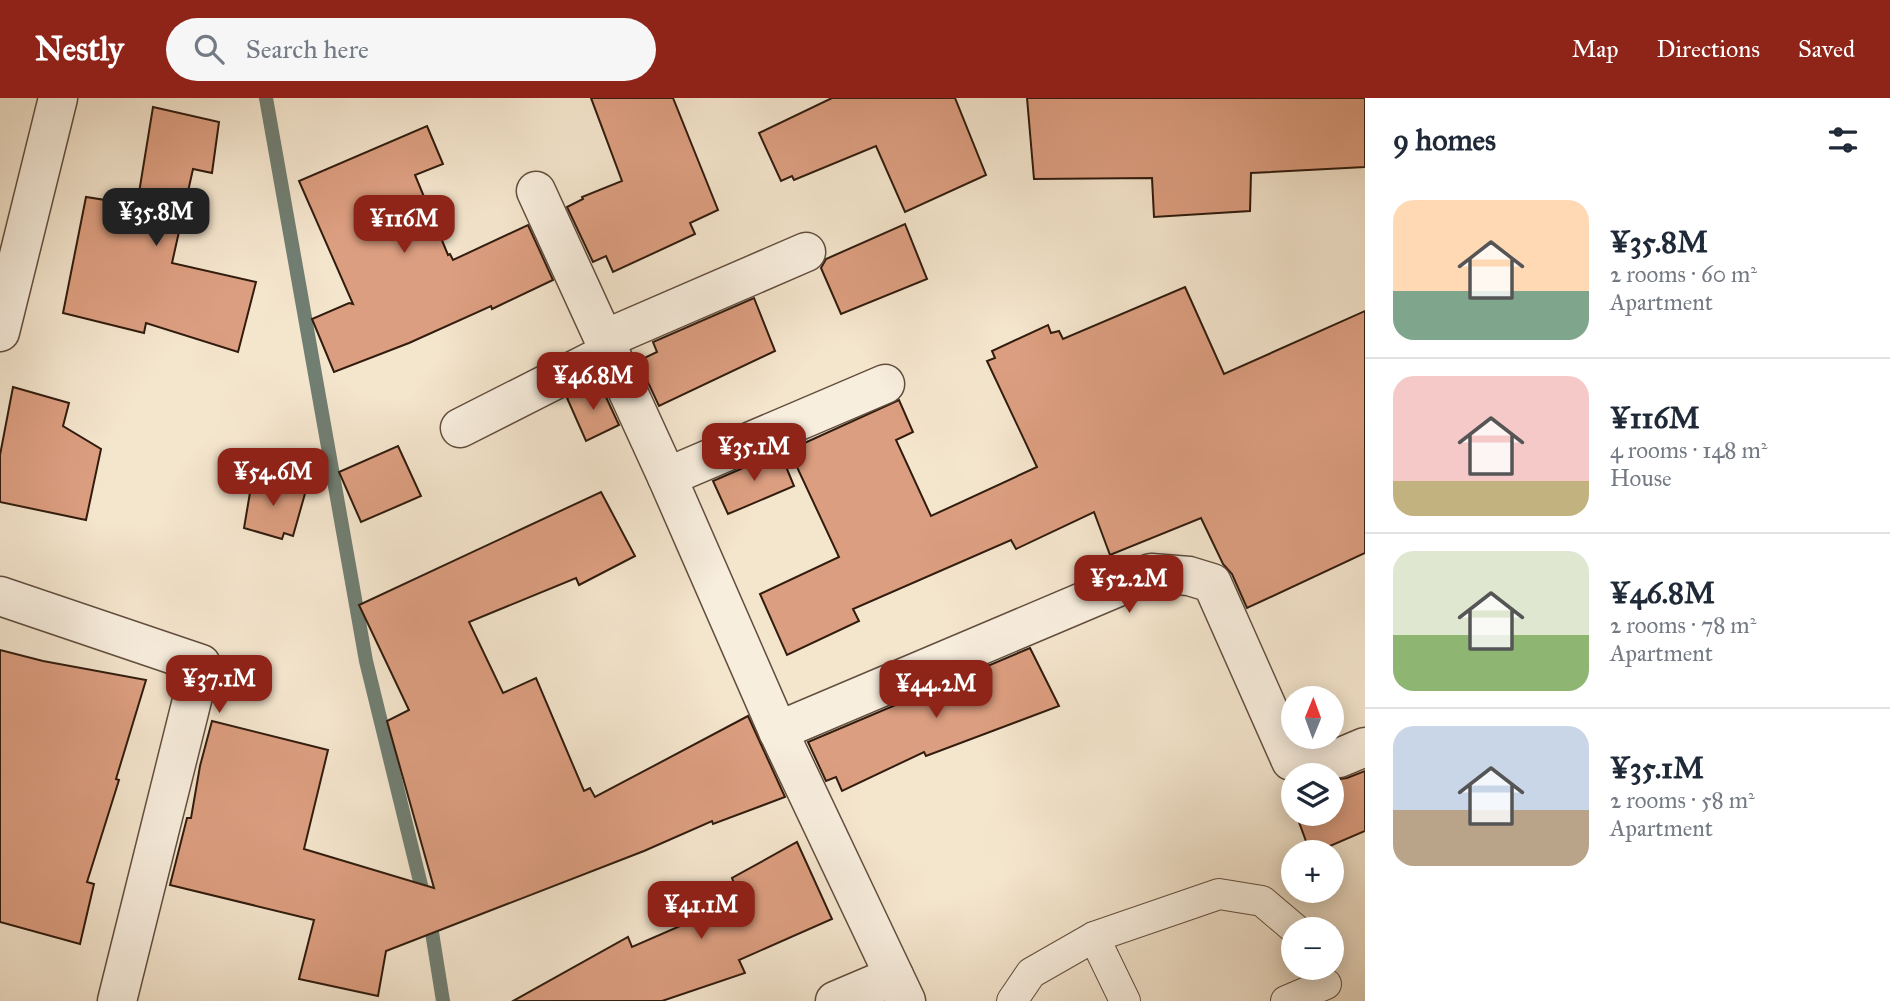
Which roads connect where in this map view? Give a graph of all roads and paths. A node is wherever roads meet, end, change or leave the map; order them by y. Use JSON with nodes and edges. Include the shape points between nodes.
{"nodes":[{"id":1,"x":58,"y":98,"type":"edge"},
{"id":2,"x":536,"y":191,"type":"dead end"},
{"id":3,"x":806,"y":252,"type":"dead end"},
{"id":4,"x":0,"y":332,"type":"edge"},
{"id":5,"x":608,"y":346,"type":"junction"},
{"id":6,"x":885,"y":384,"type":"dead end"},
{"id":7,"x":460,"y":428,"type":"dead end"},
{"id":8,"x":667,"y":477,"type":"junction"},
{"id":9,"x":0,"y":596,"type":"edge"},
{"id":10,"x":778,"y":731,"type":"junction"},
{"id":11,"x":1365,"y":747,"type":"edge"},
{"id":12,"x":1281,"y":917,"type":"edge"},
{"id":13,"x":1094,"y":937,"type":"junction"},
{"id":14,"x":1326,"y":984,"type":"edge"},
{"id":15,"x":900,"y":988,"type":"edge"},
{"id":16,"x":117,"y":1001,"type":"edge"},
{"id":17,"x":835,"y":1001,"type":"edge"},
{"id":18,"x":1012,"y":1001,"type":"edge"},
{"id":19,"x":1125,"y":1001,"type":"edge"},
{"id":20,"x":1286,"y":1001,"type":"edge"}],
"edges":[{"from":1,"to":4,"type":"street"},
{"from":2,"to":5,"type":"street"},
{"from":3,"to":5,"type":"street"},
{"from":5,"to":7,"type":"street"},
{"from":5,"to":8,"type":"street"},
{"from":6,"to":8,"type":"street"},
{"from":8,"to":10,"type":"street"},
{"from":9,"to":16,"type":"street","via":[[201,664]]},
{"from":10,"to":11,"type":"street","via":[[1151,573],[1212,583],[1291,761],[1339,758]]},
{"from":10,"to":15,"type":"street"},
{"from":12,"to":13,"type":"lane","via":[[1262,901],[1219,894]]},
{"from":13,"to":18,"type":"lane","via":[[1031,973]]},
{"from":13,"to":19,"type":"lane"},
{"from":14,"to":20,"type":"lane"},
{"from":15,"to":17,"type":"street"}]}
